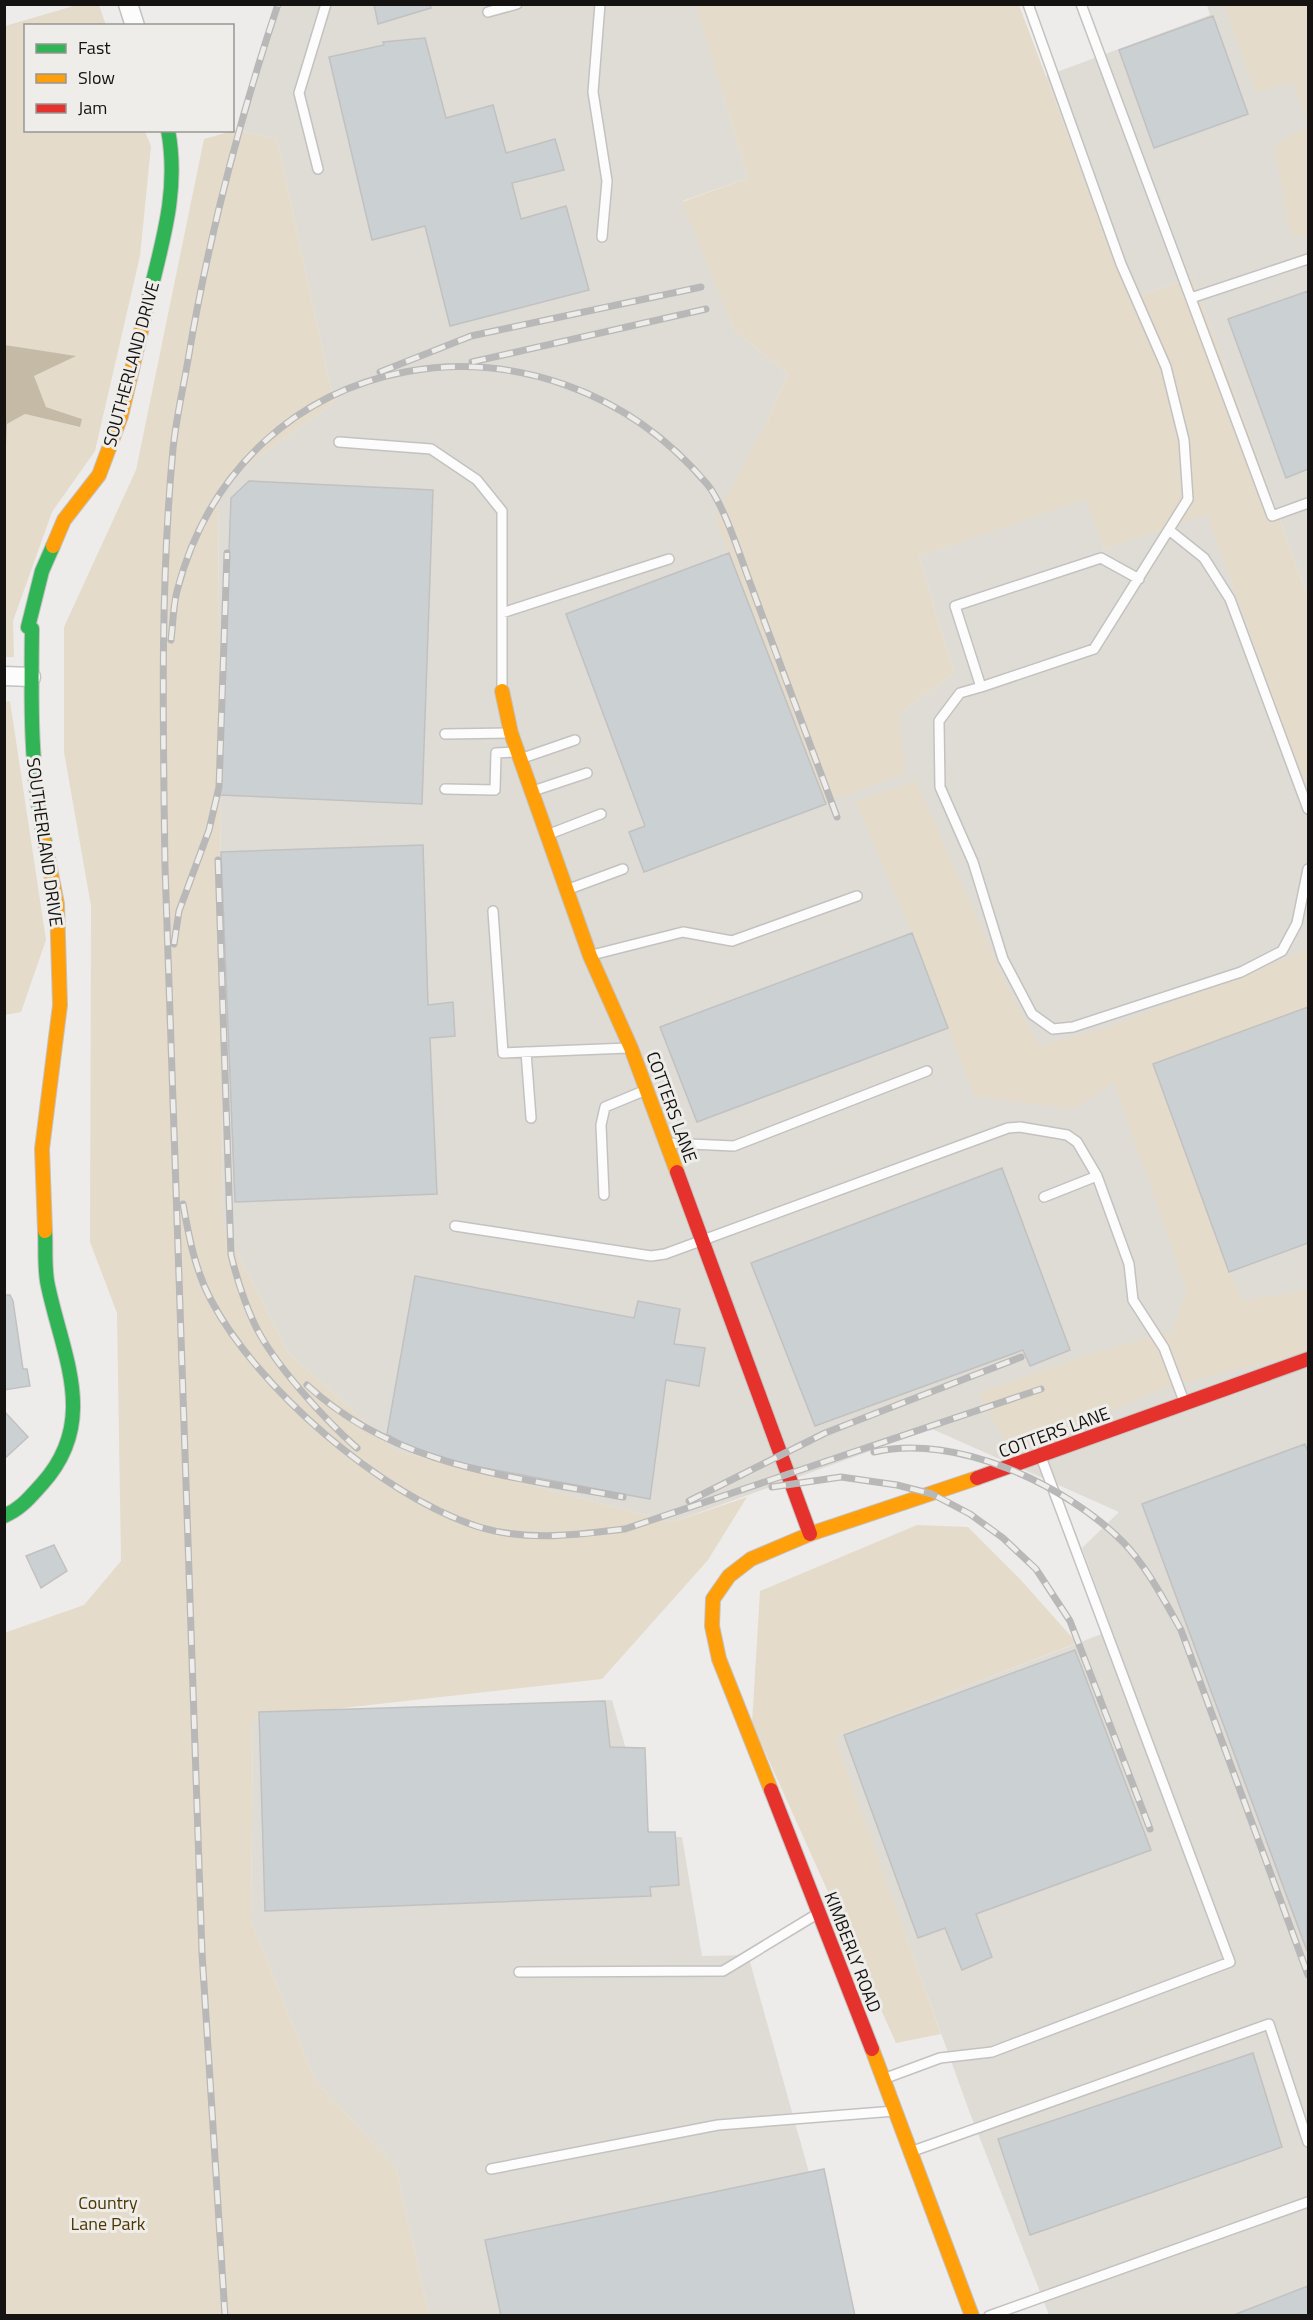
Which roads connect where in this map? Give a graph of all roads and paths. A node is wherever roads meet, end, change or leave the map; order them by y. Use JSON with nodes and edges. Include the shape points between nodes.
{"nodes":[{"id":1,"x":128,"y":4,"type":"edge"},
{"id":2,"x":326,"y":4,"type":"edge"},
{"id":3,"x":517,"y":4,"type":"edge"},
{"id":4,"x":600,"y":4,"type":"edge"},
{"id":5,"x":1028,"y":4,"type":"edge"},
{"id":6,"x":1081,"y":4,"type":"edge"},
{"id":7,"x":488,"y":12,"type":"dead end"},
{"id":8,"x":134,"y":24,"type":"edge"},
{"id":9,"x":168,"y":132,"type":"edge"},
{"id":10,"x":318,"y":169,"type":"dead end"},
{"id":11,"x":602,"y":237,"type":"dead end"},
{"id":12,"x":1308,"y":259,"type":"edge"},
{"id":13,"x":1191,"y":298,"type":"junction"},
{"id":14,"x":339,"y":442,"type":"dead end"},
{"id":15,"x":1308,"y":503,"type":"edge"},
{"id":16,"x":1169,"y":530,"type":"junction"},
{"id":17,"x":669,"y":559,"type":"dead end"},
{"id":18,"x":1139,"y":579,"type":"junction"},
{"id":19,"x":501,"y":613,"type":"junction"},
{"id":20,"x":4,"y":676,"type":"edge"},
{"id":21,"x":32,"y":677,"type":"junction"},
{"id":22,"x":981,"y":687,"type":"junction"},
{"id":23,"x":502,"y":691,"type":"joint"},
{"id":24,"x":511,"y":733,"type":"junction"},
{"id":25,"x":445,"y":734,"type":"dead end"},
{"id":26,"x":575,"y":740,"type":"dead end"},
{"id":27,"x":519,"y":755,"type":"junction"},
{"id":28,"x":587,"y":773,"type":"dead end"},
{"id":29,"x":445,"y":789,"type":"dead end"},
{"id":30,"x":531,"y":792,"type":"junction"},
{"id":31,"x":1308,"y":809,"type":"edge"},
{"id":32,"x":601,"y":814,"type":"dead end"},
{"id":33,"x":547,"y":835,"type":"junction"},
{"id":34,"x":622,"y":868,"type":"dead end"},
{"id":35,"x":1308,"y":868,"type":"edge"},
{"id":36,"x":567,"y":890,"type":"junction"},
{"id":37,"x":856,"y":896,"type":"dead end"},
{"id":38,"x":493,"y":911,"type":"dead end"},
{"id":39,"x":590,"y":956,"type":"junction"},
{"id":40,"x":631,"y":1048,"type":"junction"},
{"id":41,"x":526,"y":1053,"type":"junction"},
{"id":42,"x":927,"y":1071,"type":"dead end"},
{"id":43,"x":646,"y":1090,"type":"junction"},
{"id":44,"x":531,"y":1118,"type":"dead end"},
{"id":45,"x":666,"y":1143,"type":"junction"},
{"id":46,"x":1096,"y":1176,"type":"junction"},
{"id":47,"x":604,"y":1195,"type":"dead end"},
{"id":48,"x":1044,"y":1197,"type":"dead end"},
{"id":49,"x":455,"y":1226,"type":"dead end"},
{"id":50,"x":702,"y":1240,"type":"junction"},
{"id":51,"x":1308,"y":1359,"type":"edge"},
{"id":52,"x":1185,"y":1404,"type":"junction"},
{"id":53,"x":1041,"y":1457,"type":"junction"},
{"id":54,"x":4,"y":1516,"type":"edge"},
{"id":55,"x":810,"y":1534,"type":"junction"},
{"id":56,"x":713,"y":1599,"type":"joint"},
{"id":57,"x":819,"y":1913,"type":"junction"},
{"id":58,"x":519,"y":1972,"type":"dead end"},
{"id":59,"x":884,"y":2079,"type":"junction"},
{"id":60,"x":895,"y":2111,"type":"junction"},
{"id":61,"x":1308,"y":2142,"type":"edge"},
{"id":62,"x":910,"y":2152,"type":"junction"},
{"id":63,"x":491,"y":2169,"type":"dead end"},
{"id":64,"x":1308,"y":2202,"type":"edge"},
{"id":65,"x":972,"y":2316,"type":"edge"},
{"id":66,"x":989,"y":2316,"type":"edge"}],
"edges":[{"from":1,"to":8,"type":"street"},
{"from":2,"to":10,"type":"lane","via":[[299,93]]},
{"from":3,"to":7,"type":"lane"},
{"from":4,"to":11,"type":"lane","via":[[593,92],[606,181]]},
{"from":5,"to":16,"type":"lane","via":[[1121,264],[1166,367],[1184,440],[1188,499]]},
{"from":6,"to":13,"type":"lane"},
{"from":9,"to":21,"type":"street","name":"SOUTHERLAND DRIVE","via":[[173,194],[121,416],[99,475],[64,520],[42,571],[28,627],[32,629]]},
{"from":12,"to":13,"type":"lane"},
{"from":13,"to":15,"type":"lane","via":[[1272,516]]},
{"from":14,"to":19,"type":"lane","via":[[431,449],[477,480],[502,512]]},
{"from":16,"to":18,"type":"lane"},
{"from":16,"to":31,"type":"lane","via":[[1204,558],[1230,599]]},
{"from":17,"to":19,"type":"lane"},
{"from":18,"to":22,"type":"lane","via":[[1094,649]]},
{"from":18,"to":22,"type":"lane","via":[[1101,558],[955,606]]},
{"from":19,"to":23,"type":"lane"},
{"from":20,"to":21,"type":"street"},
{"from":21,"to":54,"type":"street","name":"SOUTHERLAND DRIVE","via":[[31,731],[38,810],[57,904],[60,1005],[42,1149],[47,1283],[74,1387],[69,1442],[47,1478],[18,1510]]},
{"from":22,"to":35,"type":"lane","via":[[960,693],[939,721],[940,787],[973,862],[1004,959],[1032,1014],[1053,1029],[1073,1027],[1241,972],[1282,951],[1297,923]]},
{"from":23,"to":24,"type":"street","name":"COTTERS LANE"},
{"from":24,"to":25,"type":"lane"},
{"from":24,"to":27,"type":"street","name":"COTTERS LANE"},
{"from":26,"to":27,"type":"lane"},
{"from":27,"to":29,"type":"lane","via":[[496,753],[495,790]]},
{"from":27,"to":30,"type":"street","name":"COTTERS LANE"},
{"from":28,"to":30,"type":"lane"},
{"from":30,"to":33,"type":"street","name":"COTTERS LANE"},
{"from":32,"to":33,"type":"lane"},
{"from":33,"to":36,"type":"street","name":"COTTERS LANE"},
{"from":34,"to":36,"type":"lane"},
{"from":36,"to":39,"type":"street","name":"COTTERS LANE"},
{"from":37,"to":39,"type":"lane","via":[[732,941],[683,932]]},
{"from":38,"to":41,"type":"lane","via":[[503,1053]]},
{"from":39,"to":40,"type":"street","name":"COTTERS LANE"},
{"from":40,"to":41,"type":"lane"},
{"from":40,"to":43,"type":"street","name":"COTTERS LANE"},
{"from":41,"to":44,"type":"lane"},
{"from":42,"to":45,"type":"lane","via":[[734,1146]]},
{"from":43,"to":45,"type":"street","name":"COTTERS LANE"},
{"from":43,"to":47,"type":"lane","via":[[605,1107],[601,1125]]},
{"from":45,"to":50,"type":"street","name":"COTTERS LANE"},
{"from":46,"to":48,"type":"lane"},
{"from":46,"to":50,"type":"lane","via":[[1077,1142],[1067,1135],[1008,1128]]},
{"from":46,"to":52,"type":"lane","via":[[1129,1264],[1133,1300],[1164,1348]]},
{"from":49,"to":50,"type":"lane","via":[[651,1256]]},
{"from":50,"to":55,"type":"street","name":"COTTERS LANE"},
{"from":51,"to":52,"type":"street","name":"COTTERS LANE"},
{"from":52,"to":53,"type":"street","name":"COTTERS LANE"},
{"from":53,"to":55,"type":"street","name":"COTTERS LANE"},
{"from":53,"to":59,"type":"lane","via":[[1230,1962],[992,2052],[940,2058]]},
{"from":55,"to":56,"type":"street","name":"COTTERS LANE","via":[[751,1559],[729,1576]]},
{"from":56,"to":57,"type":"street","name":"KIMBERLY ROAD","via":[[712,1626],[719,1659]]},
{"from":57,"to":58,"type":"lane","via":[[723,1971]]},
{"from":57,"to":59,"type":"street","name":"KIMBERLY ROAD"},
{"from":59,"to":60,"type":"street","name":"KIMBERLY ROAD"},
{"from":60,"to":62,"type":"street","name":"KIMBERLY ROAD"},
{"from":60,"to":63,"type":"lane","via":[[718,2125]]},
{"from":61,"to":62,"type":"lane","via":[[1269,2024]]},
{"from":62,"to":65,"type":"street","name":"KIMBERLY ROAD"},
{"from":64,"to":66,"type":"lane"}]}
